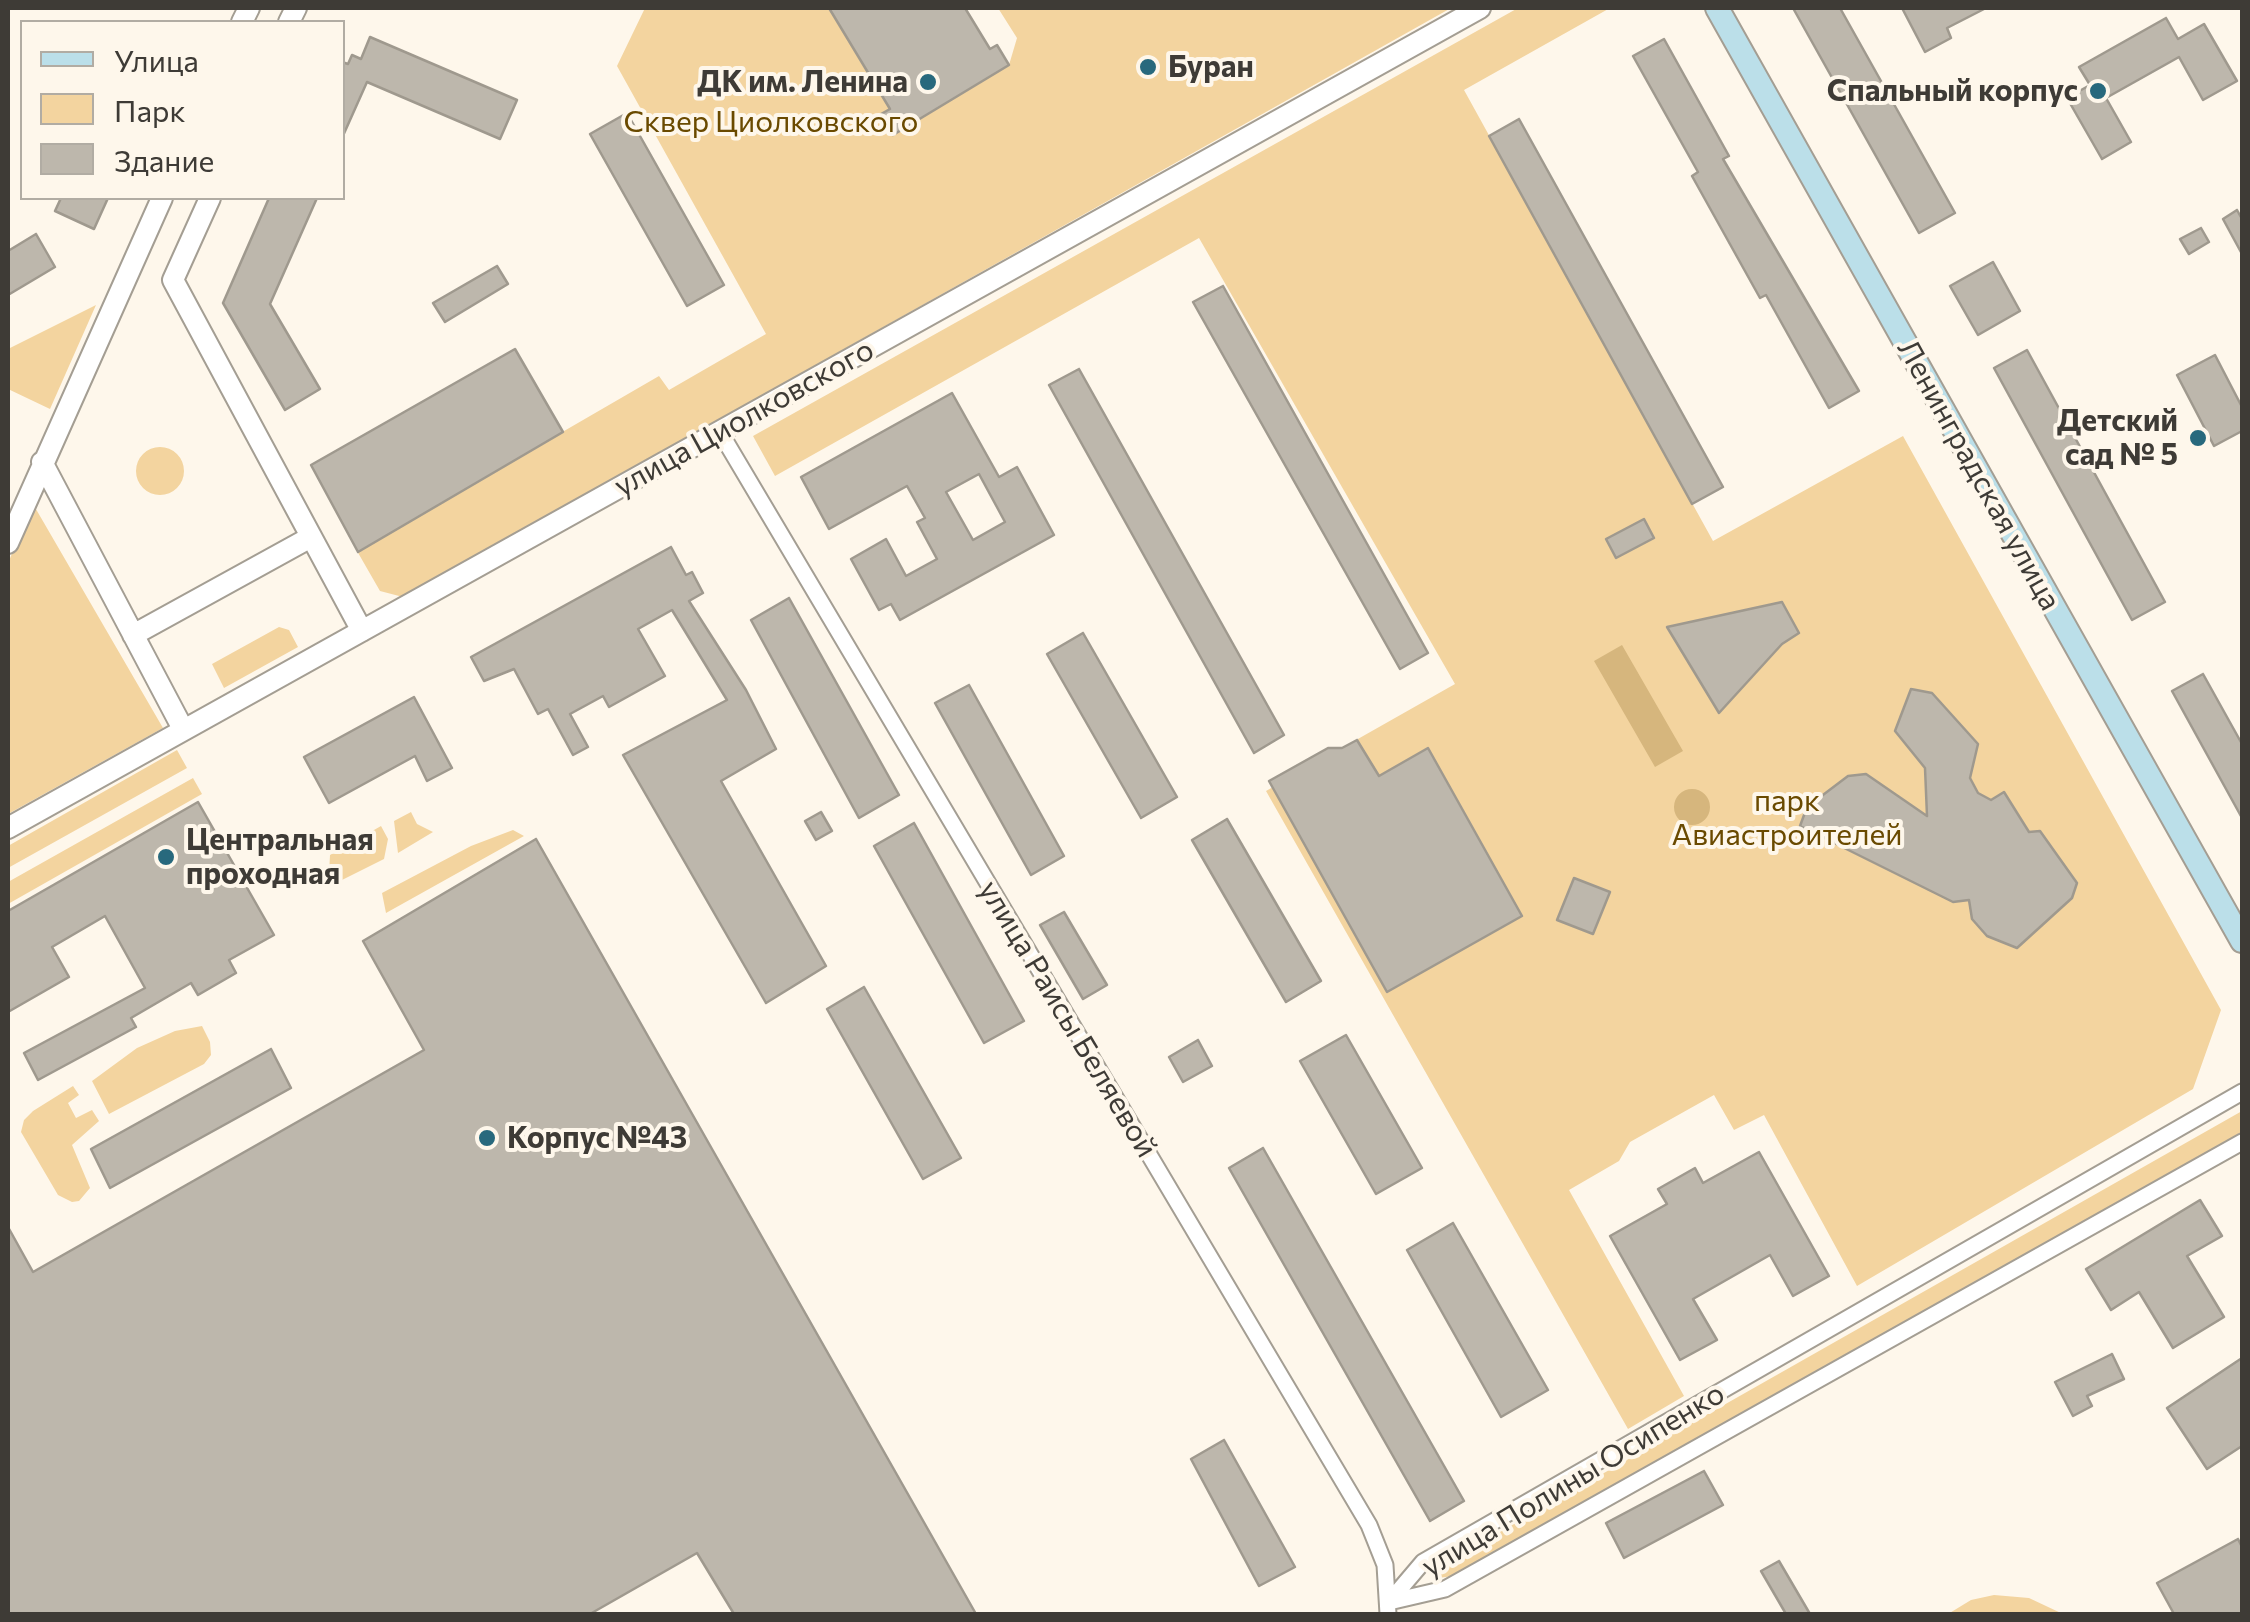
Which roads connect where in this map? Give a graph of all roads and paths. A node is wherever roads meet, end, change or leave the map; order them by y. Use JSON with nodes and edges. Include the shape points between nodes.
{"nodes":[{"id":1,"x":1480,"y":8,"type":"edge"},
{"id":2,"x":1717,"y":8,"type":"edge"},
{"id":3,"x":161,"y":200,"type":"edge"},
{"id":4,"x":209,"y":200,"type":"edge"},
{"id":5,"x":720,"y":432,"type":"junction"},
{"id":6,"x":42,"y":462,"type":"junction"},
{"id":7,"x":311,"y":537,"type":"junction"},
{"id":8,"x":8,"y":543,"type":"edge"},
{"id":9,"x":362,"y":630,"type":"junction"},
{"id":10,"x":133,"y":635,"type":"junction"},
{"id":11,"x":183,"y":729,"type":"junction"},
{"id":12,"x":8,"y":828,"type":"edge"},
{"id":13,"x":2242,"y":941,"type":"edge"},
{"id":14,"x":2242,"y":1092,"type":"edge"},
{"id":15,"x":2242,"y":1142,"type":"edge"},
{"id":16,"x":1389,"y":1608,"type":"edge"}],
"edges":[{"from":1,"to":5,"type":"street","name":"улица Циолковского"},
{"from":2,"to":13,"type":"main road","name":"Ленинградская улица"},
{"from":3,"to":6,"type":"street"},
{"from":4,"to":7,"type":"street","via":[[174,280]]},
{"from":5,"to":9,"type":"street","name":"улица Циолковского"},
{"from":5,"to":16,"type":"street","name":"улица Раисы Беляевой","via":[[1369,1525],[1385,1565]]},
{"from":6,"to":8,"type":"street"},
{"from":6,"to":10,"type":"street"},
{"from":7,"to":9,"type":"street"},
{"from":7,"to":10,"type":"street"},
{"from":9,"to":11,"type":"street","name":"улица Циолковского"},
{"from":10,"to":11,"type":"street"},
{"from":11,"to":12,"type":"street","name":"улица Циолковского"},
{"from":14,"to":16,"type":"street","name":"улица Полины Осипенко","via":[[1423,1562]]},
{"from":15,"to":16,"type":"street","name":"улица Полины Осипенко","via":[[1445,1589]]}]}
